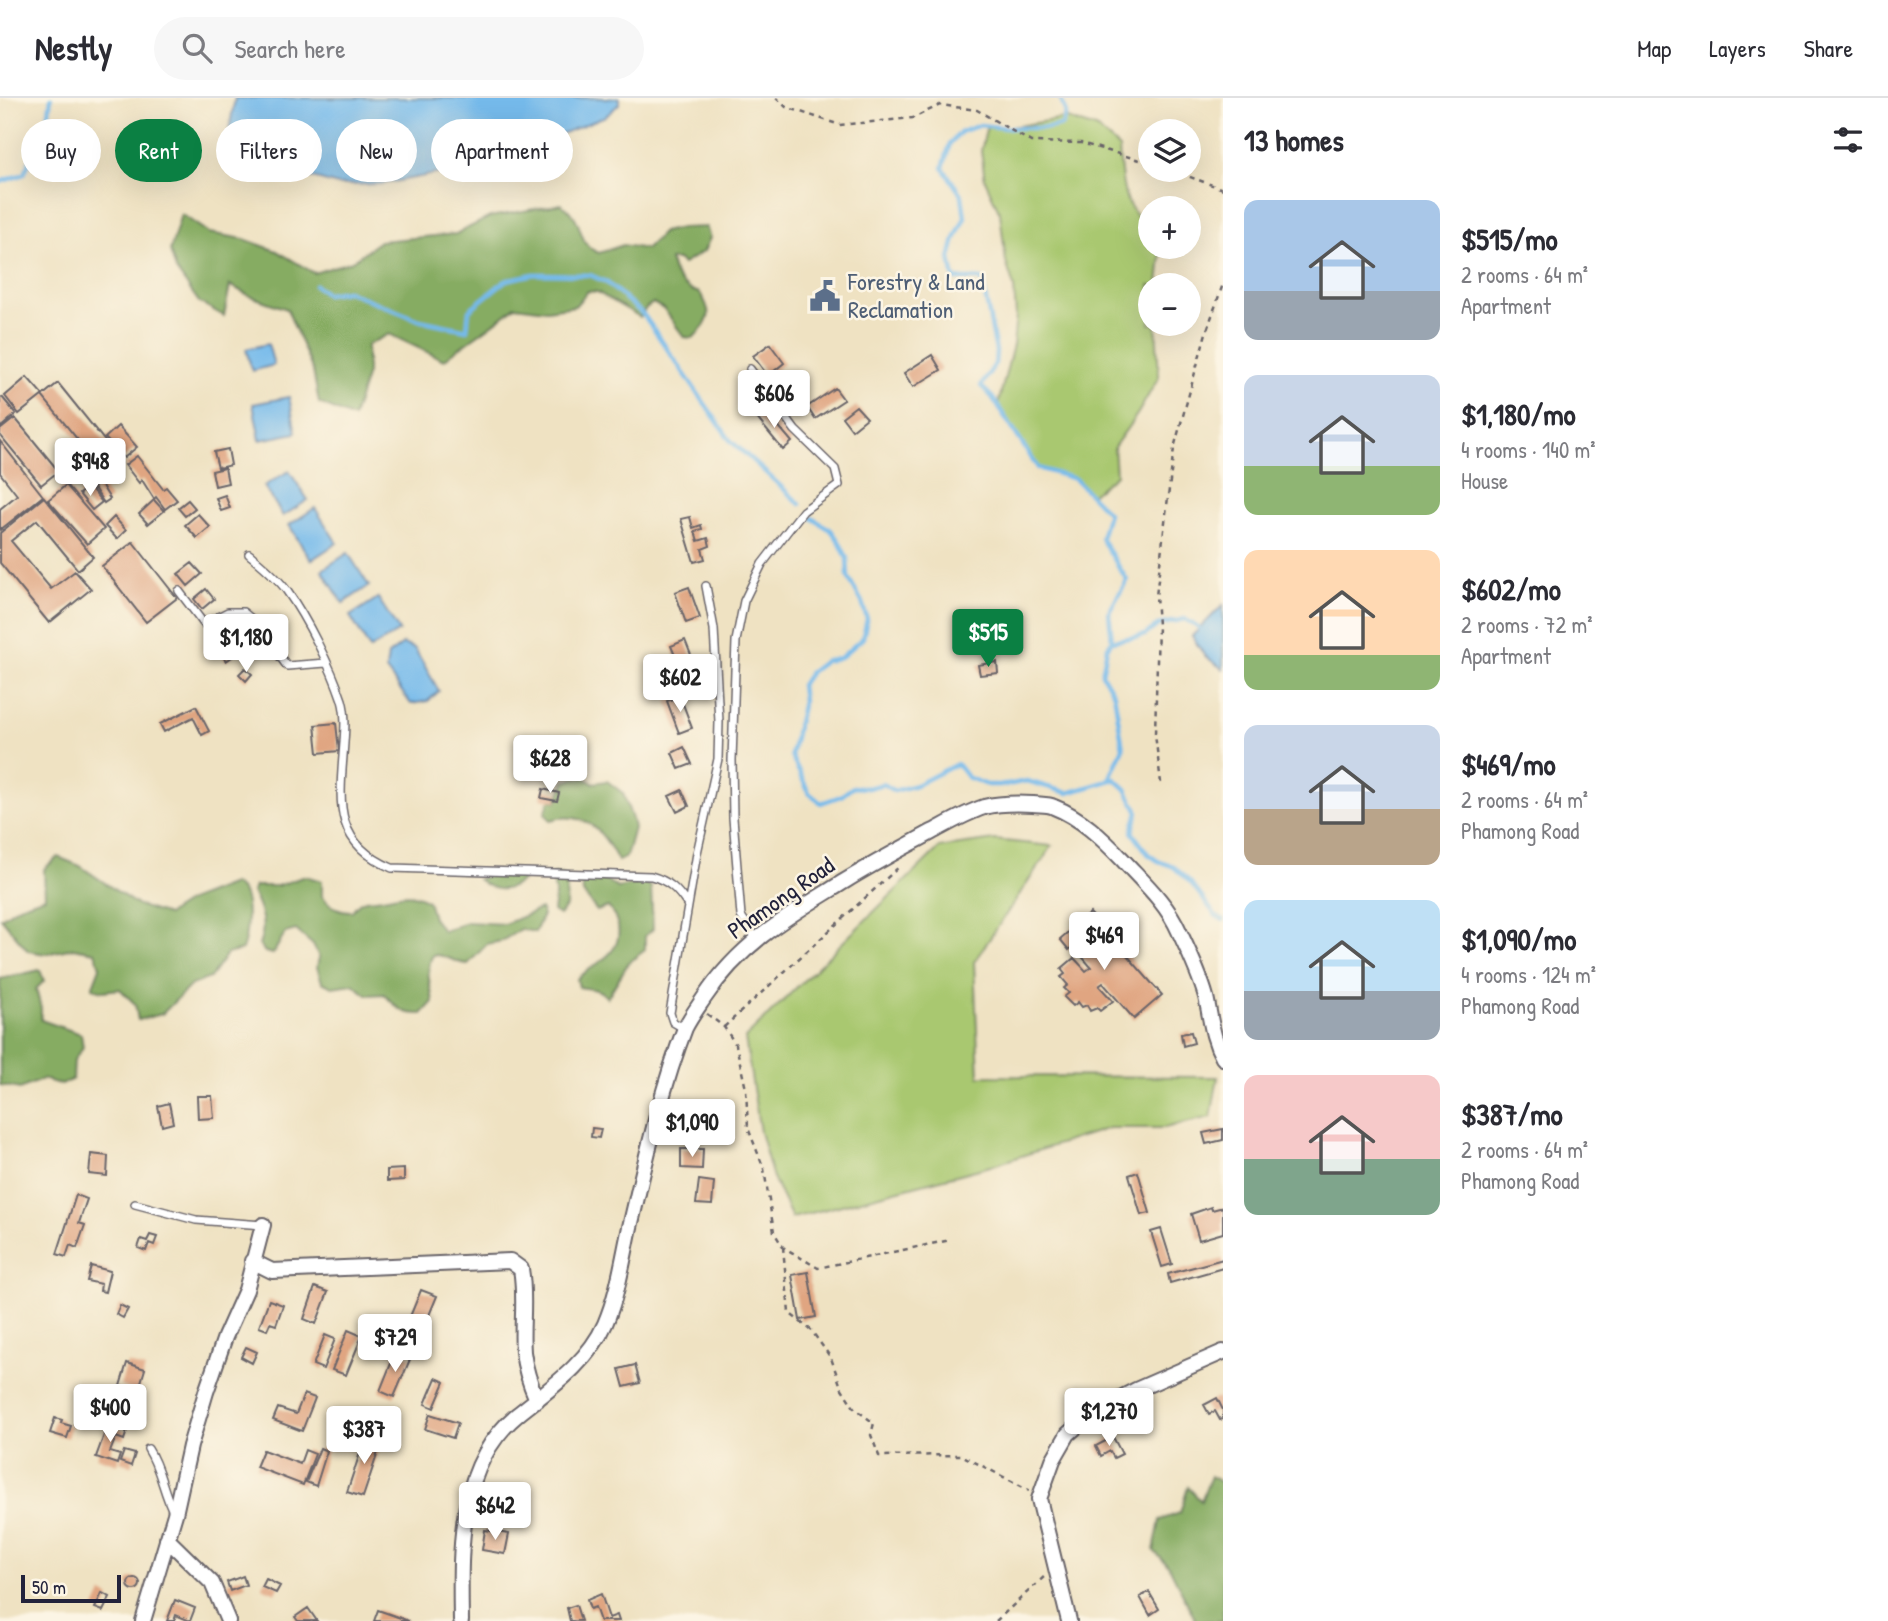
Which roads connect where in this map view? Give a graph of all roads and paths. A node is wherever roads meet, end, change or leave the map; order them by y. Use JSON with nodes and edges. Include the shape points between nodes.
{"nodes":[{"id":1,"x":776,"y":98,"type":"edge"},
{"id":2,"x":1138,"y":160,"type":"edge"},
{"id":3,"x":1201,"y":181,"type":"edge"},
{"id":4,"x":1223,"y":189,"type":"edge"},
{"id":5,"x":1223,"y":284,"type":"edge"},
{"id":6,"x":750,"y":369,"type":"dead end"},
{"id":7,"x":249,"y":554,"type":"dead end"},
{"id":8,"x":706,"y":586,"type":"dead end"},
{"id":9,"x":179,"y":591,"type":"dead end"},
{"id":10,"x":326,"y":663,"type":"junction"},
{"id":11,"x":1161,"y":783,"type":"dead end"},
{"id":12,"x":905,"y":862,"type":"dead end"},
{"id":13,"x":687,"y":904,"type":"junction"},
{"id":14,"x":756,"y":938,"type":"junction"},
{"id":15,"x":698,"y":1007,"type":"junction"},
{"id":16,"x":724,"y":1027,"type":"junction"},
{"id":17,"x":685,"y":1028,"type":"junction"},
{"id":18,"x":1223,"y":1058,"type":"edge"},
{"id":19,"x":135,"y":1204,"type":"dead end"},
{"id":20,"x":263,"y":1225,"type":"joint"},
{"id":21,"x":950,"y":1240,"type":"dead end"},
{"id":22,"x":783,"y":1247,"type":"junction"},
{"id":23,"x":252,"y":1261,"type":"junction"},
{"id":24,"x":1223,"y":1352,"type":"edge"},
{"id":25,"x":537,"y":1400,"type":"junction"},
{"id":26,"x":148,"y":1450,"type":"dead end"},
{"id":27,"x":1040,"y":1499,"type":"junction"},
{"id":28,"x":174,"y":1514,"type":"junction"},
{"id":29,"x":167,"y":1539,"type":"junction"},
{"id":30,"x":1055,"y":1566,"type":"junction"},
{"id":31,"x":143,"y":1621,"type":"edge"},
{"id":32,"x":228,"y":1621,"type":"edge"},
{"id":33,"x":461,"y":1621,"type":"edge"},
{"id":34,"x":996,"y":1621,"type":"edge"},
{"id":35,"x":1069,"y":1621,"type":"edge"}],
"edges":[{"from":1,"to":2,"type":"path","via":[[786,107],[840,125],[913,118],[940,105],[977,110],[1031,142],[1081,144]]},
{"from":3,"to":4,"type":"path"},
{"from":5,"to":11,"type":"path","via":[[1172,462],[1156,596],[1155,734]]},
{"from":6,"to":14,"type":"lane","via":[[796,430],[835,468],[839,485],[803,512],[762,564],[744,601],[736,641],[733,818],[741,916]]},
{"from":7,"to":10,"type":"lane","via":[[286,590]]},
{"from":8,"to":13,"type":"lane","via":[[714,629],[718,759]]},
{"from":9,"to":10,"type":"lane","via":[[204,624],[228,612],[243,612],[287,666]]},
{"from":10,"to":13,"type":"lane","via":[[343,702],[345,826],[371,859],[392,868],[651,876],[672,885]]},
{"from":12,"to":16,"type":"path"},
{"from":13,"to":17,"type":"lane","via":[[670,1013],[673,1022]]},
{"from":14,"to":15,"type":"street","name":"Phamong Road","via":[[731,961]]},
{"from":14,"to":18,"type":"street","name":"Phamong Road","via":[[876,862],[954,820],[984,807],[1012,803],[1052,806],[1082,822],[1111,847],[1178,926],[1205,993],[1214,1042]]},
{"from":15,"to":16,"type":"path"},
{"from":15,"to":17,"type":"street","name":"Phamong Road"},
{"from":16,"to":22,"type":"path","via":[[736,1045],[746,1089],[748,1128],[764,1169],[774,1232]]},
{"from":17,"to":25,"type":"street","name":"Phamong Road","via":[[653,1124],[606,1321],[583,1358]]},
{"from":19,"to":20,"type":"lane","via":[[196,1220]]},
{"from":20,"to":23,"type":"street"},
{"from":21,"to":22,"type":"path","via":[[818,1268]]},
{"from":22,"to":27,"type":"path","via":[[789,1312],[811,1330],[831,1358],[855,1409],[874,1423],[871,1435],[879,1456],[961,1455]]},
{"from":23,"to":25,"type":"street","via":[[272,1271],[298,1271],[510,1261],[522,1269],[523,1352]]},
{"from":23,"to":28,"type":"street","via":[[246,1290],[206,1392]]},
{"from":24,"to":27,"type":"street","via":[[1092,1413],[1068,1434]]},
{"from":25,"to":33,"type":"street","name":"Phamong Road","via":[[513,1418],[487,1452],[468,1492],[460,1572]]},
{"from":26,"to":28,"type":"lane"},
{"from":27,"to":30,"type":"street"},
{"from":28,"to":29,"type":"street"},
{"from":29,"to":31,"type":"street"},
{"from":29,"to":32,"type":"street","via":[[212,1583]]},
{"from":30,"to":34,"type":"path"},
{"from":30,"to":35,"type":"street"}]}
